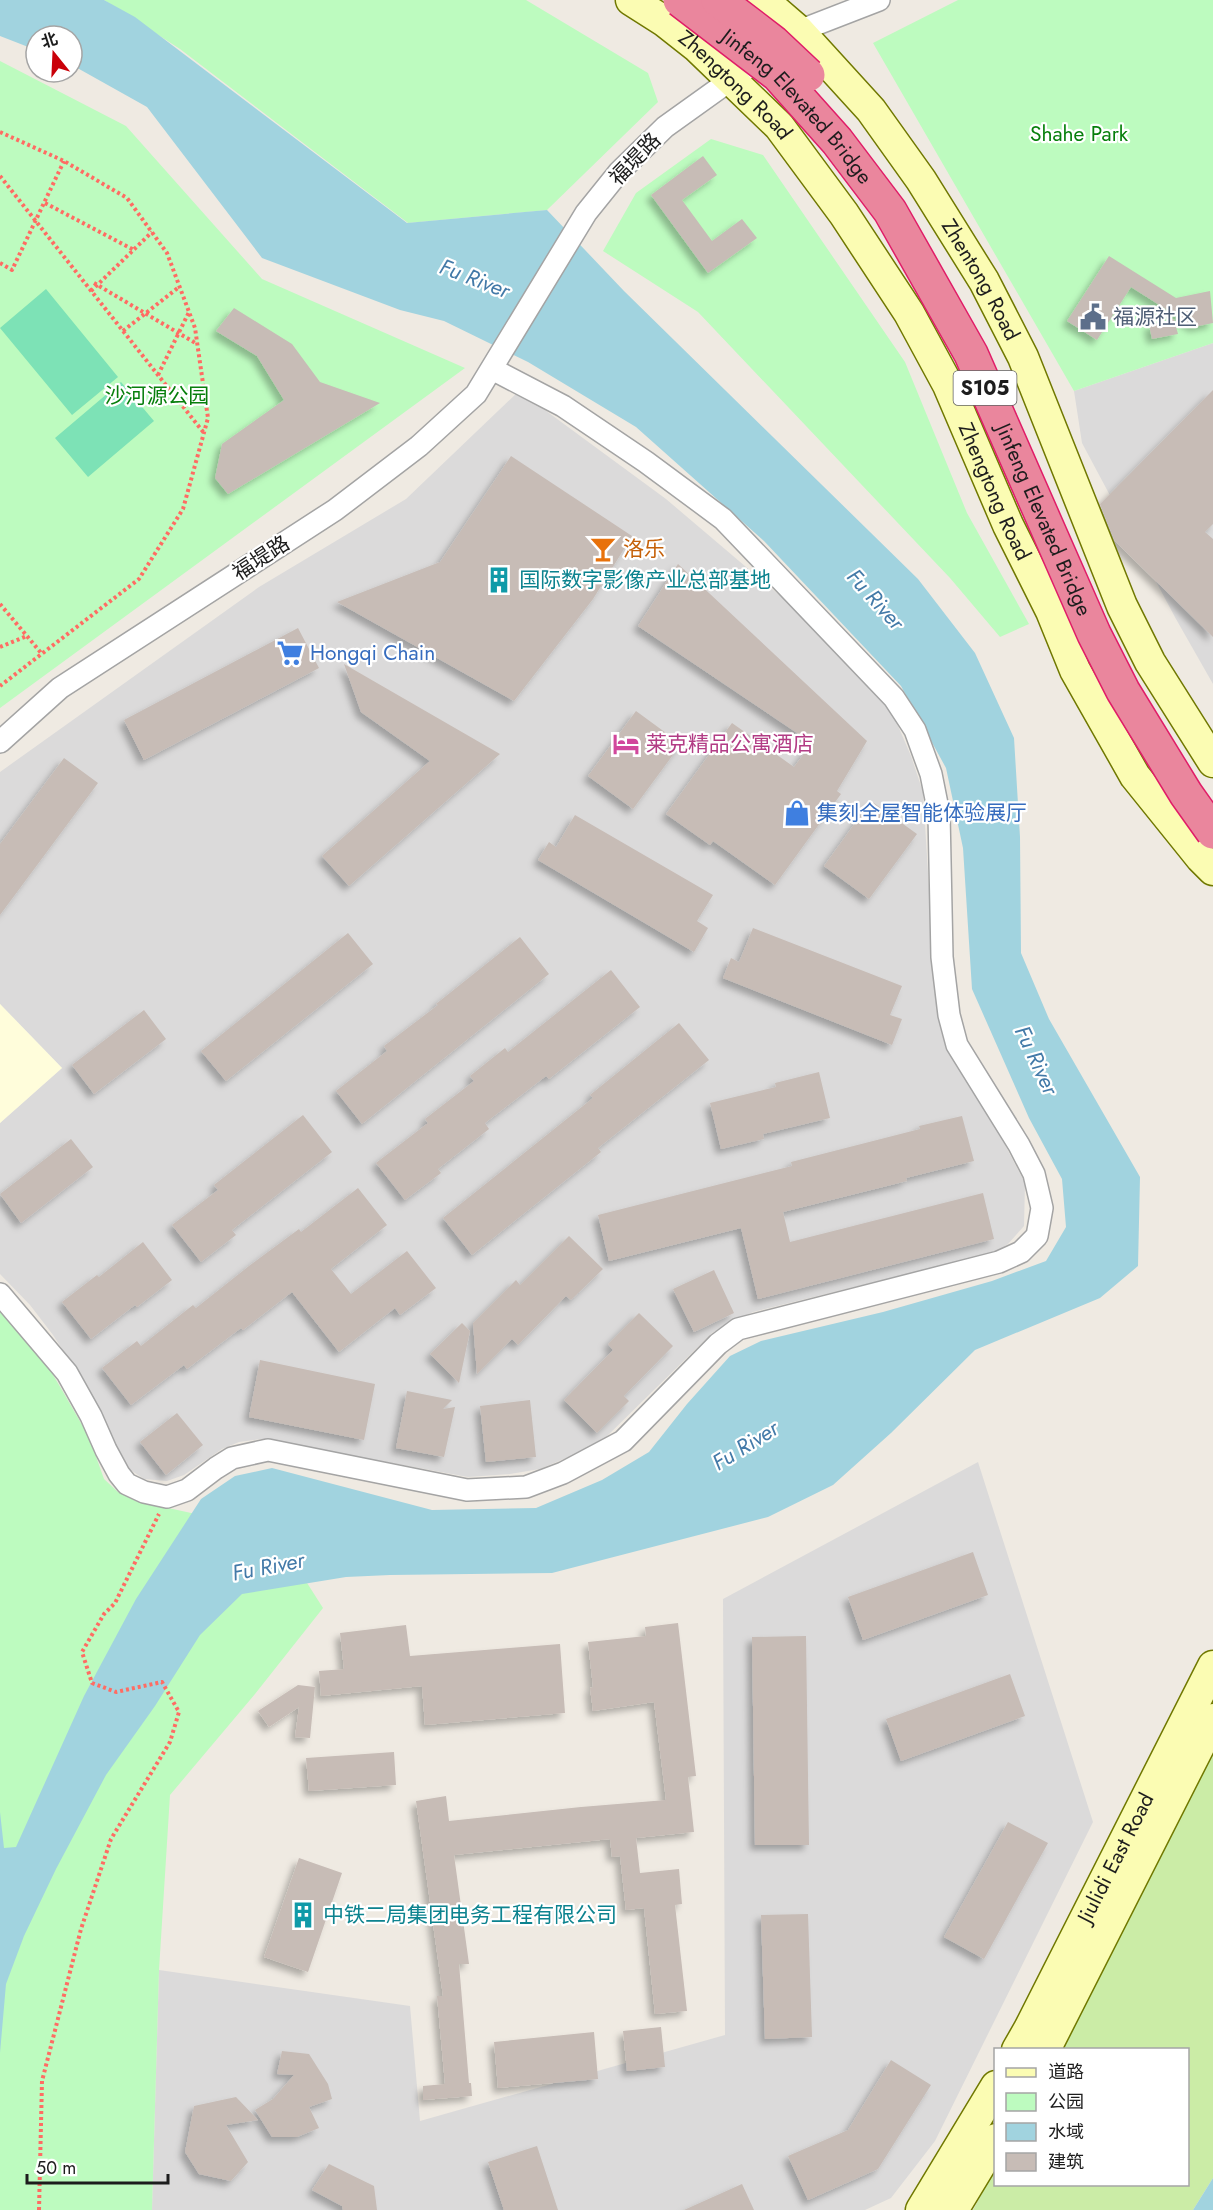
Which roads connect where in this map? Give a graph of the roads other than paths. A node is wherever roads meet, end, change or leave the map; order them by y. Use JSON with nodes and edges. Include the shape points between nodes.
{"nodes":[{"id":1,"x":631,"y":0,"type":"edge"},
{"id":2,"x":680,"y":0,"type":"edge"},
{"id":3,"x":718,"y":0,"type":"edge"},
{"id":4,"x":764,"y":0,"type":"edge"},
{"id":5,"x":879,"y":0,"type":"edge"},
{"id":6,"x":799,"y":31,"type":"junction"},
{"id":7,"x":732,"y":81,"type":"junction"},
{"id":8,"x":497,"y":361,"type":"junction"},
{"id":9,"x":0,"y":742,"type":"edge"},
{"id":10,"x":1213,"y":762,"type":"edge"},
{"id":11,"x":1213,"y":802,"type":"edge"},
{"id":12,"x":1213,"y":832,"type":"edge"},
{"id":13,"x":1213,"y":870,"type":"edge"},
{"id":14,"x":0,"y":1294,"type":"edge"},
{"id":15,"x":1213,"y":1666,"type":"edge"},
{"id":16,"x":1213,"y":1719,"type":"edge"},
{"id":17,"x":1018,"y":2048,"type":"edge"},
{"id":18,"x":1046,"y":2048,"type":"edge"},
{"id":19,"x":994,"y":2089,"type":"edge"},
{"id":20,"x":994,"y":2142,"type":"edge"},
{"id":21,"x":921,"y":2210,"type":"edge"},
{"id":22,"x":953,"y":2210,"type":"edge"}],
"edges":[{"from":1,"to":7,"type":"main road","name":"Zhengtong Road","number":"S105","via":[[697,47]]},
{"from":2,"to":12,"type":"highway","name":"Jinfeng Elevated Bridge","number":"S105","bridge":true,"via":[[778,75],[837,141],[890,211],[971,354],[1123,691]]},
{"from":3,"to":11,"type":"highway","name":"Jinfeng Elevated Bridge","number":"S105","bridge":true,"via":[[808,75],[870,149],[919,224],[992,360],[1128,668]]},
{"from":4,"to":6,"type":"main road","name":"Zhentong Road"},
{"from":5,"to":6,"type":"street","name":"福堤路"},
{"from":6,"to":7,"type":"street","name":"福堤路"},
{"from":6,"to":10,"type":"main road","name":"Zhentong Road","via":[[872,110],[984,281],[1023,357],[1122,606],[1150,662]]},
{"from":7,"to":8,"type":"street","name":"福堤路","via":[[665,127],[619,172],[586,213]]},
{"from":7,"to":13,"type":"main road","name":"Zhengtong Road","number":"S105","via":[[779,126],[810,166],[909,313],[948,385],[1075,670],[1136,776]]},
{"from":8,"to":9,"type":"street","name":"福堤路","via":[[476,394],[373,482],[336,510],[60,688]]},
{"from":8,"to":14,"type":"street","via":[[723,519],[894,698],[915,730],[931,774],[939,814],[942,957],[949,1015],[957,1045],[1034,1174],[1042,1208],[1037,1236],[1021,1252],[999,1262],[738,1329],[662,1398],[623,1441],[563,1473],[525,1487],[467,1490],[268,1450],[232,1458],[187,1490],[167,1497],[144,1492],[127,1484],[67,1373]]},
{"from":15,"to":17,"type":"main road","name":"Jiulidi East Road"},
{"from":16,"to":18,"type":"main road"},
{"from":19,"to":21,"type":"main road"},
{"from":20,"to":22,"type":"main road"}]}
